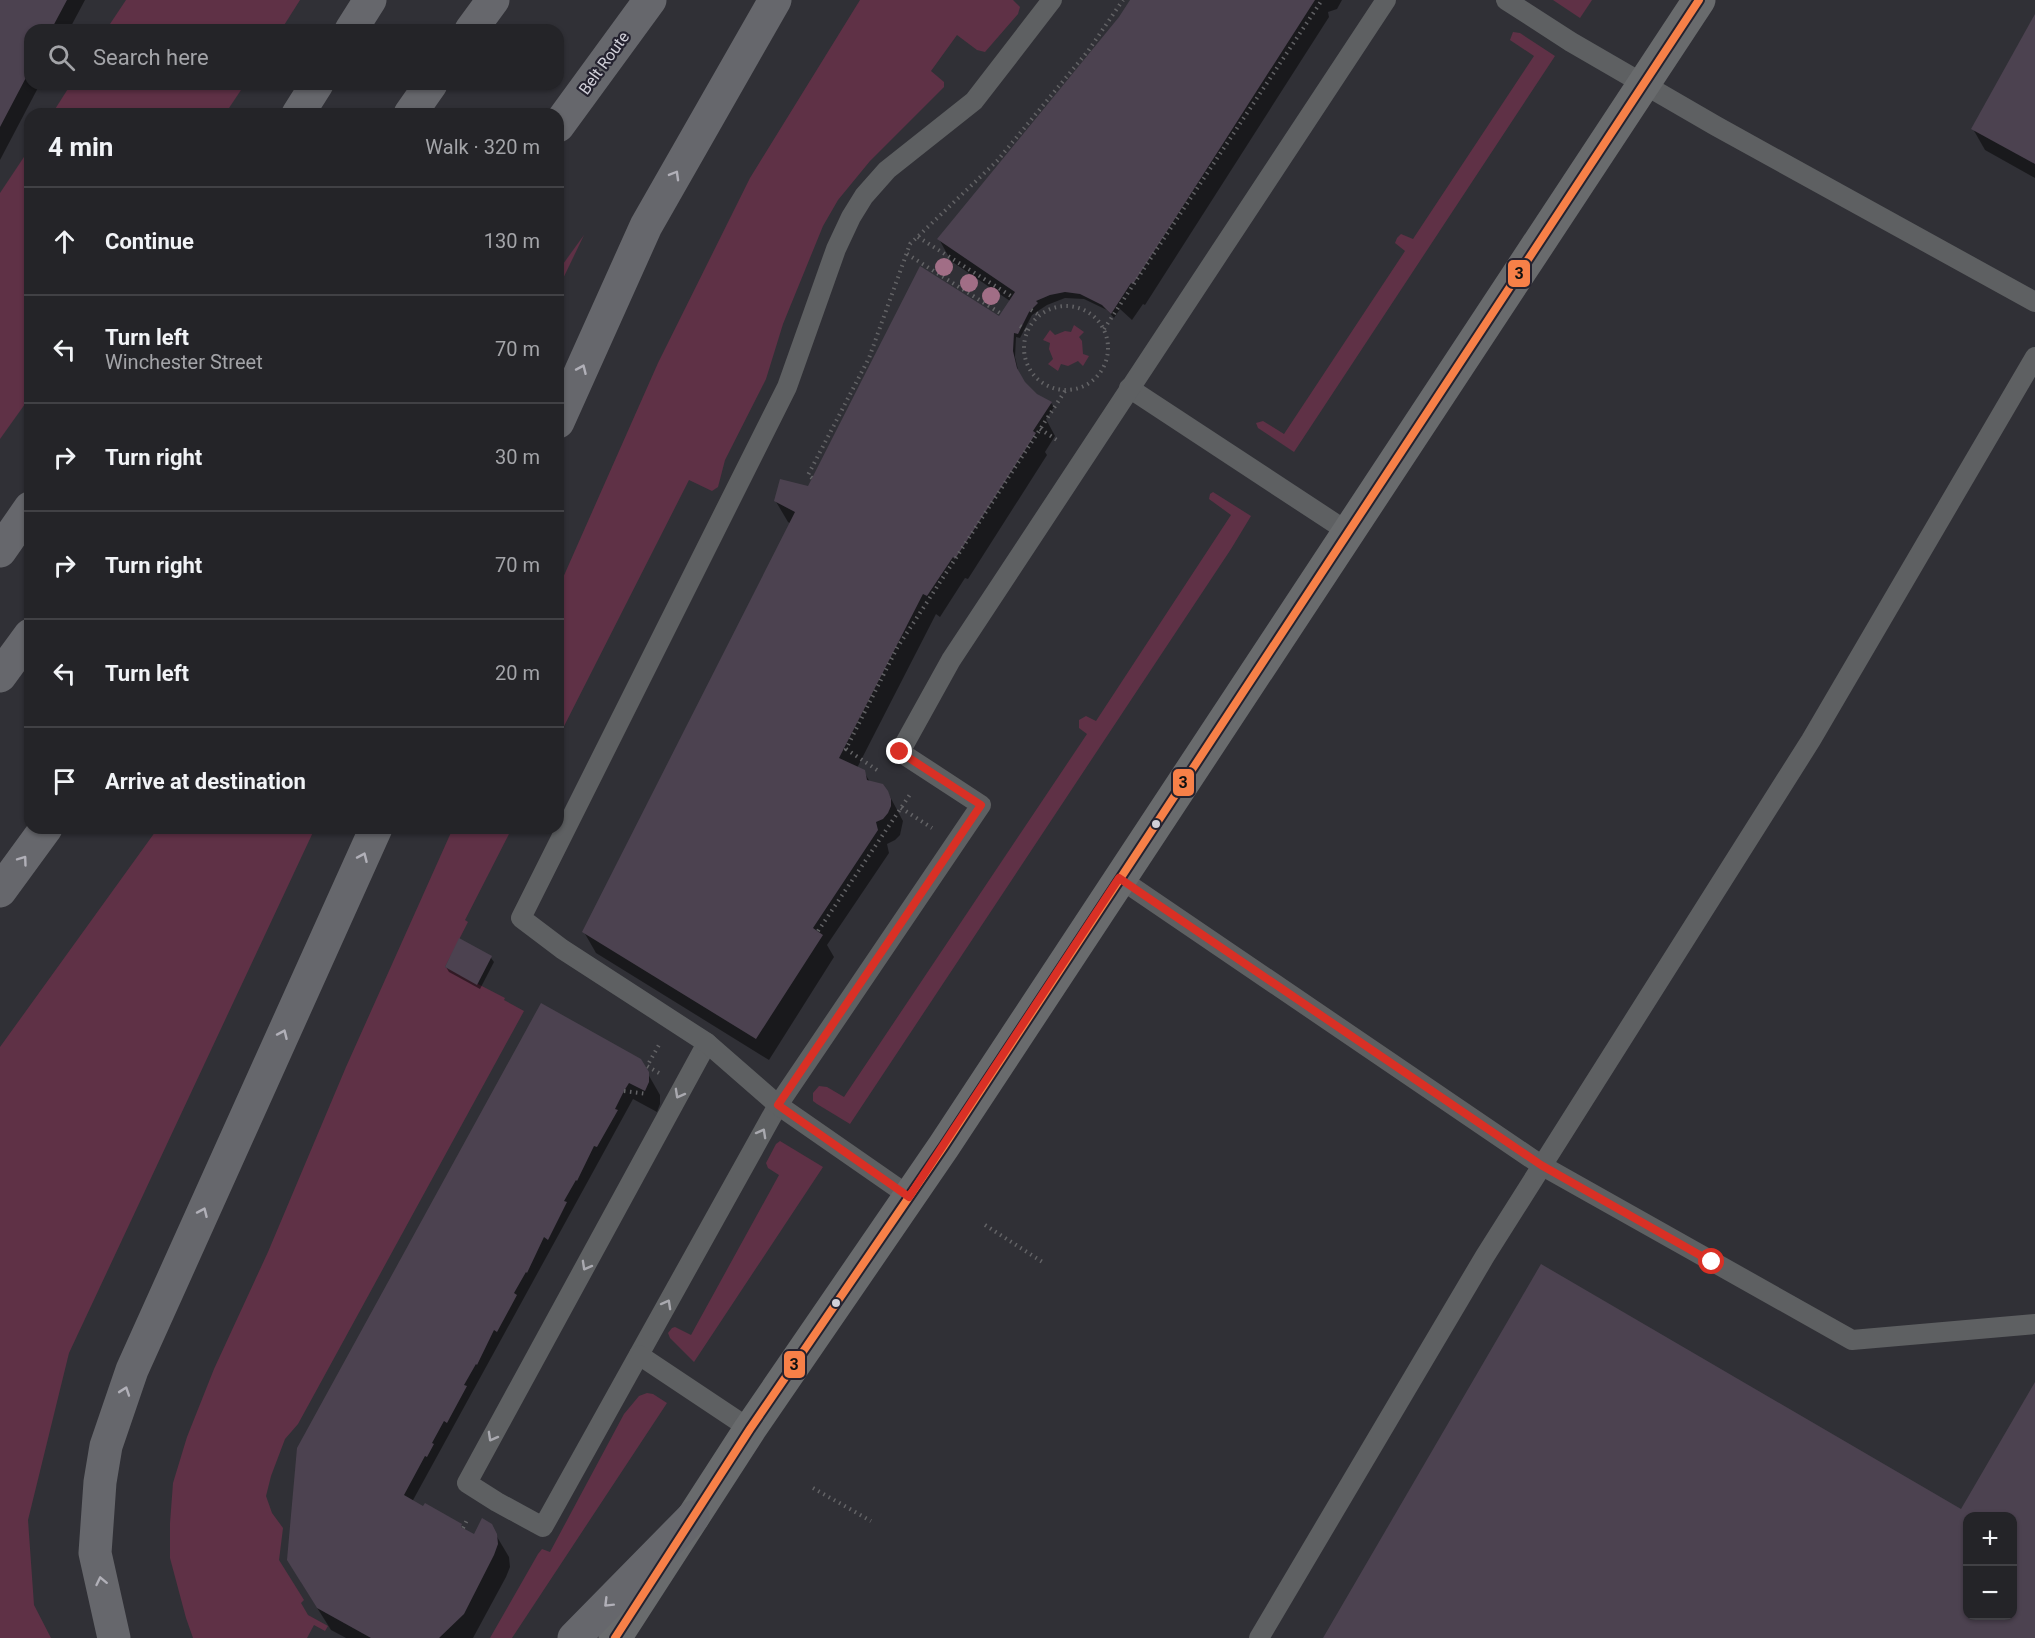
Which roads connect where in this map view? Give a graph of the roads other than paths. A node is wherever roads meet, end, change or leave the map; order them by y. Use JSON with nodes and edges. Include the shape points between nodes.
{"nodes":[{"id":1,"x":370,"y":0,"type":"edge"},
{"id":2,"x":493,"y":0,"type":"edge"},
{"id":3,"x":650,"y":0,"type":"edge"},
{"id":4,"x":775,"y":0,"type":"edge"},
{"id":5,"x":1052,"y":0,"type":"edge"},
{"id":6,"x":1386,"y":0,"type":"edge"},
{"id":7,"x":1699,"y":0,"type":"edge"},
{"id":8,"x":1509,"y":1,"type":"edge"},
{"id":9,"x":355,"y":24,"type":"edge"},
{"id":10,"x":475,"y":24,"type":"edge"},
{"id":11,"x":1644,"y":84,"type":"junction"},
{"id":12,"x":313,"y":90,"type":"edge"},
{"id":13,"x":427,"y":90,"type":"edge"},
{"id":14,"x":302,"y":108,"type":"edge"},
{"id":15,"x":414,"y":108,"type":"edge"},
{"id":16,"x":564,"y":118,"type":"edge"},
{"id":17,"x":2035,"y":302,"type":"edge"},
{"id":18,"x":2035,"y":357,"type":"edge"},
{"id":19,"x":1129,"y":388,"type":"junction"},
{"id":20,"x":564,"y":409,"type":"edge"},
{"id":21,"x":24,"y":517,"type":"edge"},
{"id":22,"x":1348,"y":532,"type":"junction"},
{"id":23,"x":0,"y":551,"type":"edge"},
{"id":24,"x":24,"y":643,"type":"edge"},
{"id":25,"x":0,"y":676,"type":"edge"},
{"id":26,"x":564,"y":832,"type":"edge"},
{"id":27,"x":42,"y":834,"type":"edge"},
{"id":28,"x":373,"y":834,"type":"edge"},
{"id":29,"x":563,"y":834,"type":"edge"},
{"id":30,"x":1119,"y":878,"type":"junction"},
{"id":31,"x":0,"y":891,"type":"edge"},
{"id":32,"x":707,"y":1043,"type":"junction"},
{"id":33,"x":778,"y":1105,"type":"junction"},
{"id":34,"x":1541,"y":1165,"type":"junction"},
{"id":35,"x":909,"y":1197,"type":"junction"},
{"id":36,"x":2035,"y":1324,"type":"edge"},
{"id":37,"x":639,"y":1355,"type":"junction"},
{"id":38,"x":750,"y":1429,"type":"junction"},
{"id":39,"x":693,"y":1517,"type":"junction"},
{"id":40,"x":114,"y":1638,"type":"edge"},
{"id":41,"x":574,"y":1638,"type":"edge"},
{"id":42,"x":615,"y":1638,"type":"edge"},
{"id":43,"x":1259,"y":1638,"type":"edge"}],
"edges":[{"from":1,"to":9,"type":"highway"},
{"from":2,"to":10,"type":"highway"},
{"from":3,"to":16,"type":"highway","name":"Belt Route"},
{"from":20,"to":4,"type":"highway","one_way":true,"via":[[646,226]]},
{"from":5,"to":26,"type":"lane","via":[[974,101],[887,170],[850,217],[787,387]]},
{"from":6,"to":19,"type":"lane"},
{"from":7,"to":11,"type":"main road"},
{"from":8,"to":11,"type":"lane"},
{"from":11,"to":17,"type":"lane"},
{"from":11,"to":22,"type":"main road"},
{"from":12,"to":14,"type":"highway"},
{"from":13,"to":15,"type":"highway"},
{"from":18,"to":34,"type":"lane","via":[[1811,740]]},
{"from":19,"to":22,"type":"lane"},
{"from":19,"to":33,"type":"lane","via":[[951,660],[900,752],[981,805]]},
{"from":21,"to":23,"type":"highway"},
{"from":22,"to":30,"type":"main road"},
{"from":24,"to":25,"type":"highway"},
{"from":31,"to":27,"type":"highway","one_way":true},
{"from":40,"to":28,"type":"highway","one_way":true,"via":[[95,1553],[106,1446],[132,1370]]},
{"from":29,"to":32,"type":"lane","via":[[521,918]]},
{"from":30,"to":34,"type":"lane"},
{"from":30,"to":35,"type":"main road"},
{"from":32,"to":33,"type":"lane"},
{"from":32,"to":37,"type":"lane","one_way":true,"via":[[467,1483],[543,1527]]},
{"from":33,"to":35,"type":"lane"},
{"from":37,"to":33,"type":"lane","one_way":true},
{"from":34,"to":36,"type":"lane","via":[[1852,1340]]},
{"from":34,"to":43,"type":"lane"},
{"from":35,"to":38,"type":"main road"},
{"from":37,"to":38,"type":"lane"},
{"from":38,"to":39,"type":"main road"},
{"from":39,"to":41,"type":"highway","one_way":true},
{"from":39,"to":42,"type":"main road"}]}
